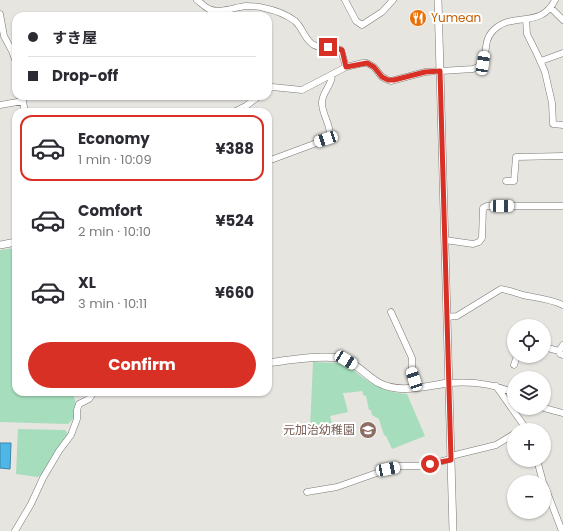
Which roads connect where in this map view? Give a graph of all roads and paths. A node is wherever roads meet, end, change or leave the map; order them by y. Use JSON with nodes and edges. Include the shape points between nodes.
{"nodes":[{"id":1,"x":197,"y":0,"type":"edge"},
{"id":2,"x":345,"y":0,"type":"edge"},
{"id":3,"x":393,"y":0,"type":"edge"},
{"id":4,"x":438,"y":0,"type":"edge"},
{"id":5,"x":556,"y":0,"type":"edge"},
{"id":6,"x":206,"y":7,"type":"junction"},
{"id":7,"x":551,"y":8,"type":"junction"},
{"id":8,"x":207,"y":12,"type":"edge"},
{"id":9,"x":0,"y":14,"type":"edge"},
{"id":10,"x":526,"y":19,"type":"junction"},
{"id":11,"x":563,"y":20,"type":"edge"},
{"id":12,"x":12,"y":51,"type":"edge"},
{"id":13,"x":563,"y":53,"type":"edge"},
{"id":14,"x":541,"y":61,"type":"junction"},
{"id":15,"x":346,"y":67,"type":"junction"},
{"id":16,"x":440,"y":71,"type":"junction"},
{"id":17,"x":332,"y":75,"type":"junction"},
{"id":18,"x":272,"y":88,"type":"edge"},
{"id":19,"x":18,"y":100,"type":"edge"},
{"id":20,"x":254,"y":100,"type":"edge"},
{"id":21,"x":0,"y":105,"type":"edge"},
{"id":22,"x":242,"y":108,"type":"edge"},
{"id":23,"x":563,"y":125,"type":"edge"},
{"id":24,"x":563,"y":156,"type":"edge"},
{"id":25,"x":272,"y":160,"type":"edge"},
{"id":26,"x":506,"y":181,"type":"dead end"},
{"id":27,"x":563,"y":206,"type":"edge"},
{"id":28,"x":445,"y":240,"type":"junction"},
{"id":29,"x":12,"y":243,"type":"edge"},
{"id":30,"x":0,"y":245,"type":"edge"},
{"id":31,"x":563,"y":305,"type":"edge"},
{"id":32,"x":391,"y":312,"type":"dead end"},
{"id":33,"x":447,"y":317,"type":"junction"},
{"id":34,"x":551,"y":348,"type":"edge"},
{"id":35,"x":562,"y":350,"type":"edge"},
{"id":36,"x":272,"y":363,"type":"edge"},
{"id":37,"x":515,"y":363,"type":"edge"},
{"id":38,"x":514,"y":366,"type":"dead end"},
{"id":39,"x":448,"y":383,"type":"junction"},
{"id":40,"x":496,"y":386,"type":"junction"},
{"id":41,"x":417,"y":387,"type":"junction"},
{"id":42,"x":507,"y":390,"type":"edge"},
{"id":43,"x":91,"y":396,"type":"edge"},
{"id":44,"x":551,"y":410,"type":"edge"},
{"id":45,"x":563,"y":413,"type":"edge"},
{"id":46,"x":521,"y":423,"type":"edge"},
{"id":47,"x":507,"y":438,"type":"edge"},
{"id":48,"x":451,"y":458,"type":"junction"},
{"id":49,"x":307,"y":492,"type":"dead end"},
{"id":50,"x":551,"y":502,"type":"edge"},
{"id":51,"x":15,"y":531,"type":"edge"},
{"id":52,"x":453,"y":531,"type":"edge"},
{"id":53,"x":562,"y":531,"type":"edge"}],
"edges":[{"from":1,"to":6,"type":"street"},
{"from":2,"to":3,"type":"street","via":[[356,21],[362,25],[382,12]]},
{"from":4,"to":16,"type":"street"},
{"from":5,"to":7,"type":"street"},
{"from":6,"to":8,"type":"street"},
{"from":6,"to":15,"type":"street","via":[[217,11],[256,6],[283,15],[295,21],[315,46],[342,50]]},
{"from":7,"to":10,"type":"street","via":[[540,17]]},
{"from":7,"to":11,"type":"street"},
{"from":9,"to":12,"type":"street","via":[[4,36]]},
{"from":10,"to":14,"type":"street","via":[[527,34]]},
{"from":10,"to":16,"type":"street","via":[[504,22],[494,29],[489,36],[483,63],[480,66],[473,69]]},
{"from":13,"to":14,"type":"street"},
{"from":14,"to":23,"type":"street","via":[[552,103],[553,124]]},
{"from":15,"to":16,"type":"street","via":[[367,63],[384,79],[391,80]]},
{"from":15,"to":17,"type":"street"},
{"from":16,"to":28,"type":"street"},
{"from":17,"to":18,"type":"street","via":[[302,90]]},
{"from":17,"to":25,"type":"street","via":[[322,95],[322,104],[331,131],[330,138]]},
{"from":19,"to":21,"type":"street"},
{"from":20,"to":22,"type":"street"},
{"from":24,"to":26,"type":"street","via":[[516,157],[514,181]]},
{"from":27,"to":28,"type":"street","via":[[487,206],[483,208],[482,238],[479,242],[473,244]]},
{"from":28,"to":33,"type":"street"},
{"from":29,"to":30,"type":"street"},
{"from":31,"to":33,"type":"street","via":[[501,289],[457,316]]},
{"from":32,"to":41,"type":"street","via":[[412,358],[412,372]]},
{"from":33,"to":39,"type":"street"},
{"from":34,"to":35,"type":"street"},
{"from":36,"to":41,"type":"street","via":[[338,358],[346,360],[387,386],[403,389]]},
{"from":37,"to":38,"type":"street"},
{"from":39,"to":40,"type":"street","via":[[478,382]]},
{"from":39,"to":41,"type":"street"},
{"from":39,"to":48,"type":"street"},
{"from":40,"to":42,"type":"street"},
{"from":40,"to":46,"type":"street"},
{"from":43,"to":51,"type":"street","via":[[79,404],[71,435],[43,478]]},
{"from":44,"to":45,"type":"street"},
{"from":47,"to":48,"type":"street","via":[[496,445]]},
{"from":48,"to":49,"type":"street","via":[[422,466],[400,466],[337,487]]},
{"from":48,"to":52,"type":"street"},
{"from":50,"to":53,"type":"street"}]}
